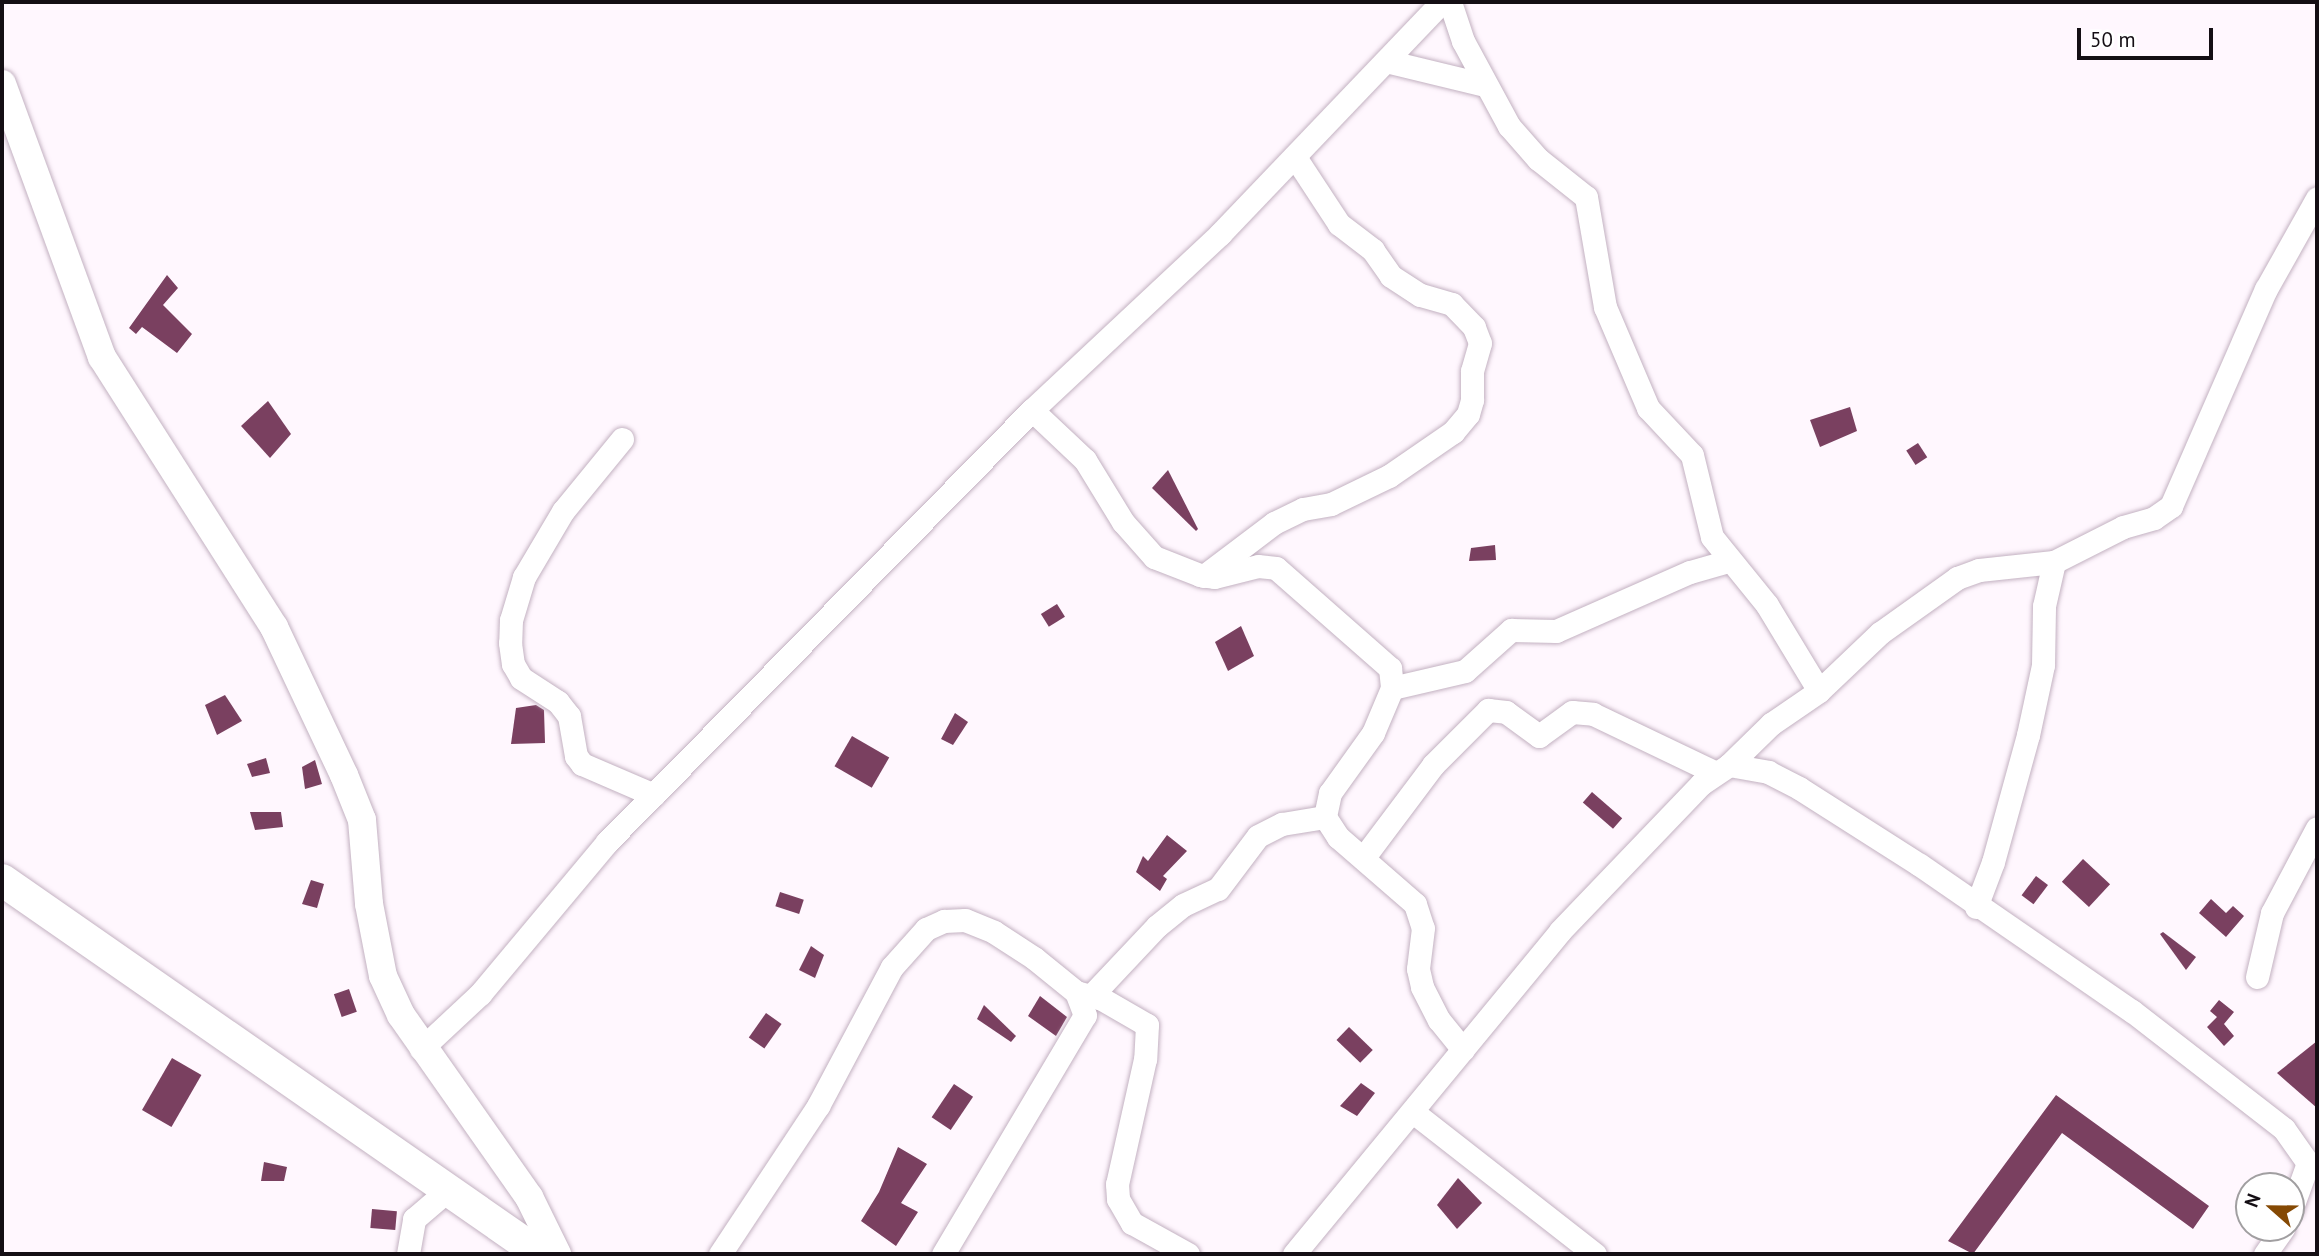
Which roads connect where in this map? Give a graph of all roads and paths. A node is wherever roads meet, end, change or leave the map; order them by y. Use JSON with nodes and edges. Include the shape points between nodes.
{"nodes":[{"id":1,"x":1442,"y":2,"type":"edge"},
{"id":2,"x":1450,"y":2,"type":"edge"},
{"id":3,"x":1386,"y":61,"type":"junction"},
{"id":4,"x":2,"y":84,"type":"edge"},
{"id":5,"x":1485,"y":85,"type":"junction"},
{"id":6,"x":1295,"y":157,"type":"junction"},
{"id":7,"x":2317,"y":198,"type":"edge"},
{"id":8,"x":1032,"y":410,"type":"junction"},
{"id":9,"x":622,"y":439,"type":"dead end"},
{"id":10,"x":1728,"y":561,"type":"junction"},
{"id":11,"x":2054,"y":562,"type":"junction"},
{"id":12,"x":1204,"y":576,"type":"junction"},
{"id":13,"x":1392,"y":688,"type":"junction"},
{"id":14,"x":1819,"y":691,"type":"junction"},
{"id":15,"x":1721,"y":768,"type":"junction"},
{"id":16,"x":654,"y":795,"type":"junction"},
{"id":17,"x":1325,"y":817,"type":"junction"},
{"id":18,"x":2317,"y":828,"type":"edge"},
{"id":19,"x":1364,"y":857,"type":"junction"},
{"id":20,"x":2,"y":880,"type":"edge"},
{"id":21,"x":1976,"y":907,"type":"junction"},
{"id":22,"x":2257,"y":977,"type":"dead end"},
{"id":23,"x":1083,"y":994,"type":"junction"},
{"id":24,"x":421,"y":1049,"type":"junction"},
{"id":25,"x":1463,"y":1050,"type":"junction"},
{"id":26,"x":1413,"y":1112,"type":"junction"},
{"id":27,"x":2312,"y":1161,"type":"edge"},
{"id":28,"x":2305,"y":1177,"type":"edge"},
{"id":29,"x":448,"y":1190,"type":"junction"},
{"id":30,"x":408,"y":1254,"type":"edge"},
{"id":31,"x":540,"y":1254,"type":"edge"},
{"id":32,"x":556,"y":1254,"type":"edge"},
{"id":33,"x":720,"y":1254,"type":"edge"},
{"id":34,"x":943,"y":1254,"type":"edge"},
{"id":35,"x":1188,"y":1254,"type":"edge"},
{"id":36,"x":1294,"y":1254,"type":"edge"},
{"id":37,"x":1595,"y":1254,"type":"edge"}],
"edges":[{"from":1,"to":3,"type":"street"},
{"from":2,"to":5,"type":"street"},
{"from":3,"to":5,"type":"street"},
{"from":3,"to":6,"type":"street"},
{"from":4,"to":24,"type":"street","via":[[102,357],[274,627],[344,775],[362,820],[369,904],[383,976]]},
{"from":5,"to":10,"type":"street","via":[[1509,126],[1538,159],[1586,197],[1605,307],[1648,408],[1692,456],[1704,515]]},
{"from":6,"to":8,"type":"street"},
{"from":6,"to":12,"type":"street","via":[[1339,224],[1373,250],[1391,276],[1420,295],[1452,304],[1469,320],[1480,343],[1472,371],[1472,400],[1454,432],[1389,476],[1331,504],[1303,509],[1274,523]]},
{"from":7,"to":11,"type":"street","via":[[2266,289],[2171,506],[2154,519],[2123,527]]},
{"from":8,"to":12,"type":"street","via":[[1085,460],[1140,544],[1154,557]]},
{"from":8,"to":16,"type":"street"},
{"from":9,"to":16,"type":"street","via":[[563,511],[524,577],[511,620],[510,643],[521,678],[558,702],[569,716],[576,757],[582,764]]},
{"from":10,"to":13,"type":"street","via":[[1690,572],[1556,631],[1511,630],[1465,671]]},
{"from":10,"to":14,"type":"street","via":[[1767,605]]},
{"from":11,"to":14,"type":"street","via":[[1979,570],[1957,578],[1880,633]]},
{"from":11,"to":21,"type":"street","via":[[2044,606],[2043,665],[2028,735]]},
{"from":12,"to":13,"type":"street","via":[[1258,566],[1276,568],[1390,668]]},
{"from":13,"to":17,"type":"street","via":[[1373,733],[1331,793]]},
{"from":14,"to":15,"type":"street","via":[[1771,724]]},
{"from":15,"to":19,"type":"street","via":[[1593,714],[1572,712],[1539,736],[1506,712],[1488,710],[1433,765]]},
{"from":15,"to":21,"type":"street","via":[[1768,772],[1799,788],[1920,865]]},
{"from":15,"to":25,"type":"street","via":[[1601,886]]},
{"from":16,"to":24,"type":"street","via":[[607,842],[480,994]]},
{"from":17,"to":19,"type":"street","via":[[1338,837]]},
{"from":17,"to":23,"type":"street","via":[[1282,824],[1258,836],[1218,889],[1183,905]]},
{"from":18,"to":22,"type":"street","via":[[2272,913]]},
{"from":19,"to":25,"type":"street","via":[[1419,912],[1422,987],[1439,1020]]},
{"from":20,"to":29,"type":"main road"},
{"from":21,"to":27,"type":"street","via":[[2132,1011],[2284,1129]]},
{"from":23,"to":33,"type":"street","via":[[976,923],[954,920],[926,929],[892,967],[818,1107]]},
{"from":23,"to":34,"type":"street","via":[[1082,1026],[1025,1111]]},
{"from":23,"to":35,"type":"street","via":[[1139,1020],[1148,1032],[1137,1105],[1117,1184],[1123,1214]]},
{"from":24,"to":32,"type":"street","via":[[529,1197]]},
{"from":25,"to":26,"type":"street"},
{"from":26,"to":36,"type":"street"},
{"from":26,"to":37,"type":"street"},
{"from":27,"to":28,"type":"street"},
{"from":29,"to":30,"type":"street","via":[[414,1219]]},
{"from":29,"to":31,"type":"main road"}]}
